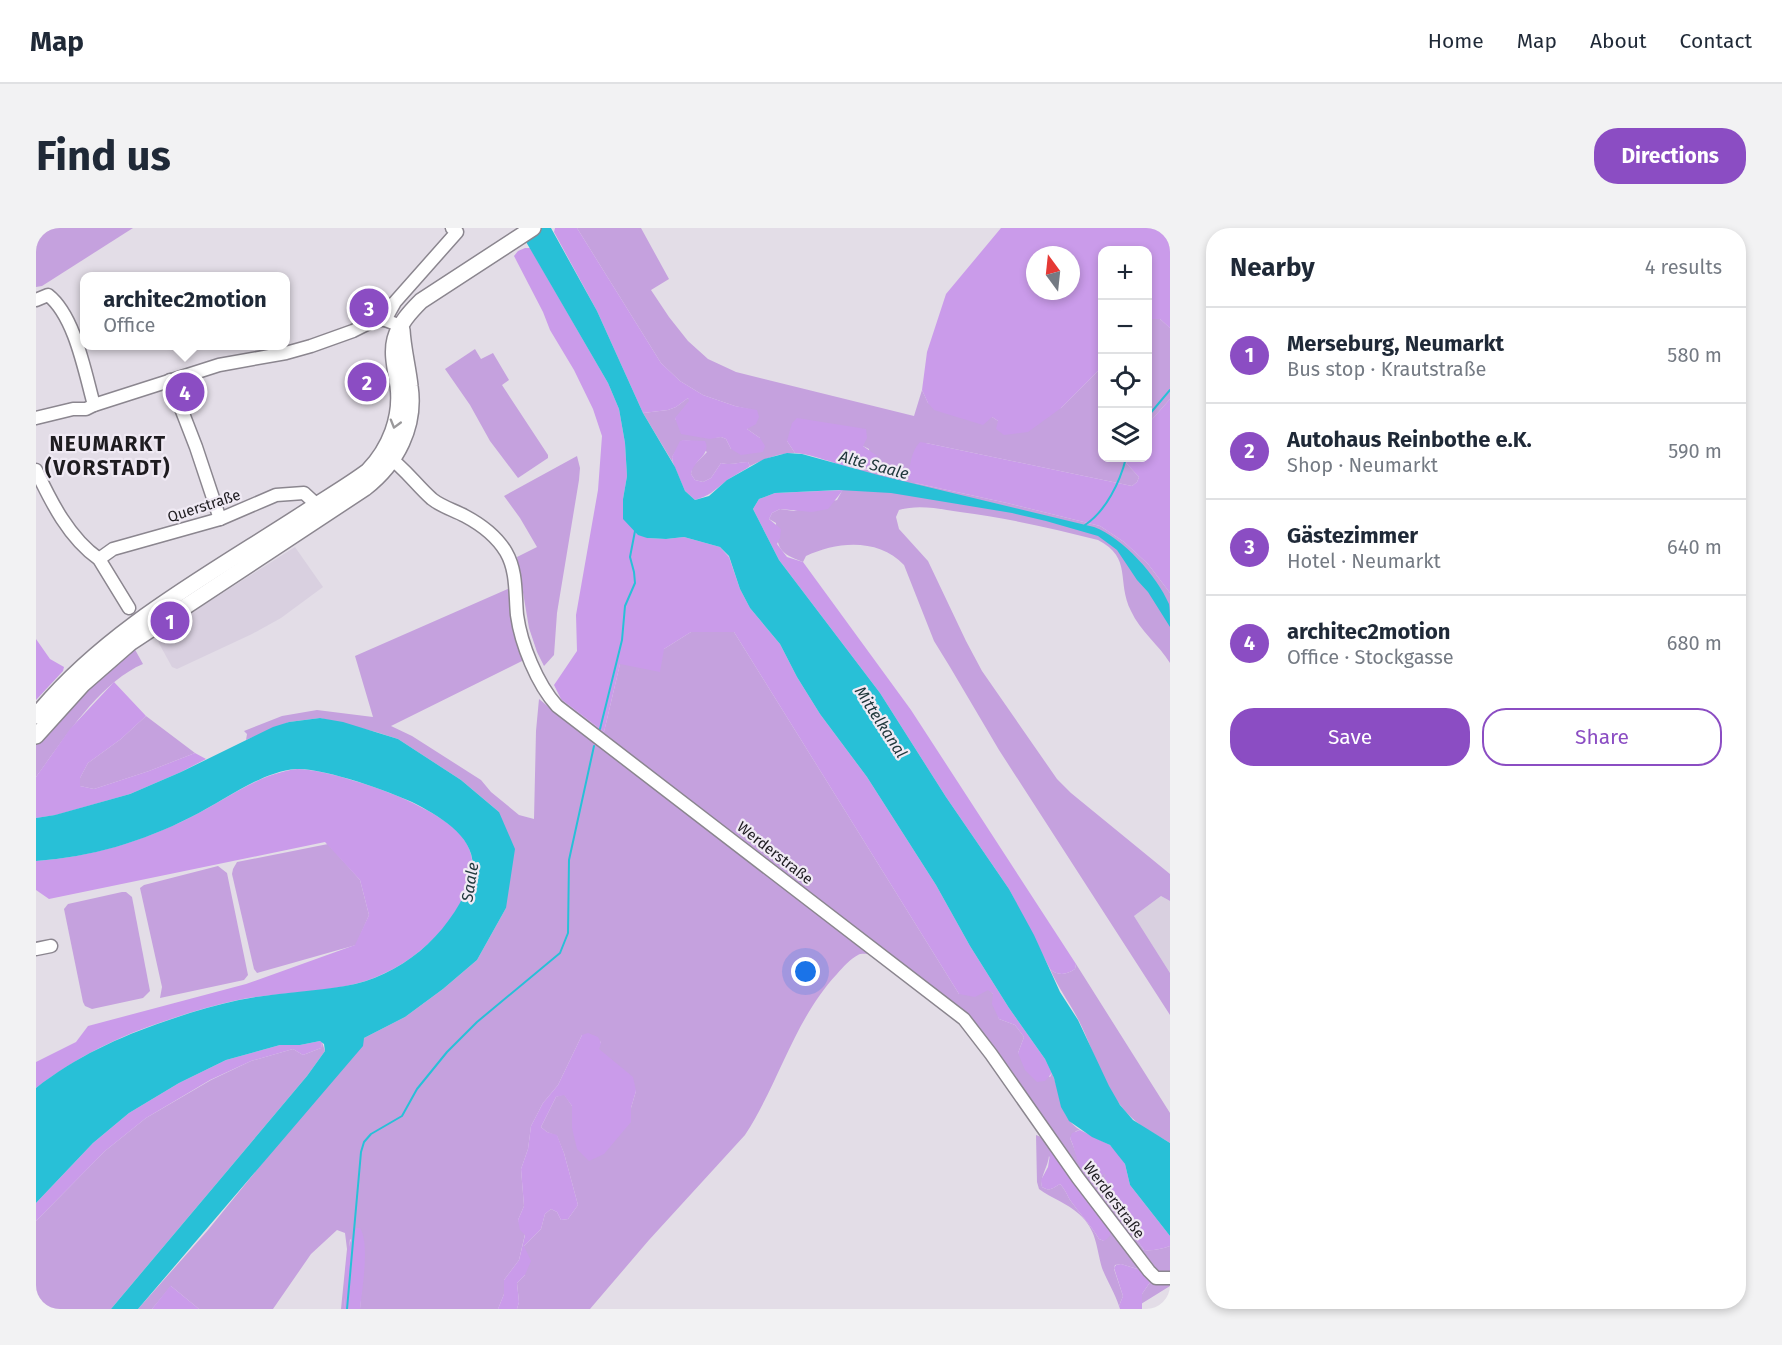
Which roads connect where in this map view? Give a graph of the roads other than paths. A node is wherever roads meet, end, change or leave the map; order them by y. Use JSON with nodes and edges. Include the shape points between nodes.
{"nodes":[{"id":1,"x":452,"y":228,"type":"edge"},
{"id":2,"x":533,"y":228,"type":"edge"},
{"id":3,"x":36,"y":300,"type":"edge"},
{"id":4,"x":385,"y":320,"type":"junction"},
{"id":5,"x":401,"y":326,"type":"junction"},
{"id":6,"x":170,"y":380,"type":"junction"},
{"id":7,"x":94,"y":405,"type":"junction"},
{"id":8,"x":36,"y":418,"type":"edge"},
{"id":9,"x":388,"y":456,"type":"junction"},
{"id":10,"x":36,"y":470,"type":"edge"},
{"id":11,"x":317,"y":505,"type":"junction"},
{"id":12,"x":219,"y":519,"type":"junction"},
{"id":13,"x":99,"y":559,"type":"junction"},
{"id":14,"x":129,"y":608,"type":"dead end"},
{"id":15,"x":36,"y":716,"type":"edge"},
{"id":16,"x":36,"y":736,"type":"edge"},
{"id":17,"x":51,"y":946,"type":"dead end"},
{"id":18,"x":36,"y":949,"type":"edge"},
{"id":19,"x":1170,"y":1278,"type":"edge"}],
"edges":[{"from":1,"to":4,"type":"street","via":[[457,232],[395,302]]},
{"from":2,"to":5,"type":"main road","via":[[421,301]]},
{"from":3,"to":7,"type":"street","via":[[48,296],[60,308],[73,335]]},
{"from":4,"to":5,"type":"street"},
{"from":4,"to":6,"type":"street","via":[[375,320],[286,353],[227,363]]},
{"from":5,"to":9,"type":"main road","via":[[411,402],[406,430]]},
{"from":6,"to":7,"type":"street"},
{"from":6,"to":12,"type":"street"},
{"from":7,"to":8,"type":"street"},
{"from":9,"to":11,"type":"main road"},
{"from":9,"to":16,"type":"main road","via":[[379,476],[365,488],[130,643],[83,684]]},
{"from":9,"to":19,"type":"street","name":"Werderstraße","via":[[432,498],[476,523],[506,552],[515,581],[519,628],[544,690],[552,700],[964,1019],[1149,1271],[1156,1278]]},
{"from":10,"to":13,"type":"street","via":[[66,524]]},
{"from":11,"to":12,"type":"street","name":"Querstraße","via":[[304,493],[290,493]]},
{"from":11,"to":15,"type":"main road","via":[[117,638]]},
{"from":12,"to":13,"type":"street","name":"Querstraße","via":[[113,549]]},
{"from":13,"to":14,"type":"street"},
{"from":17,"to":18,"type":"street"}]}
